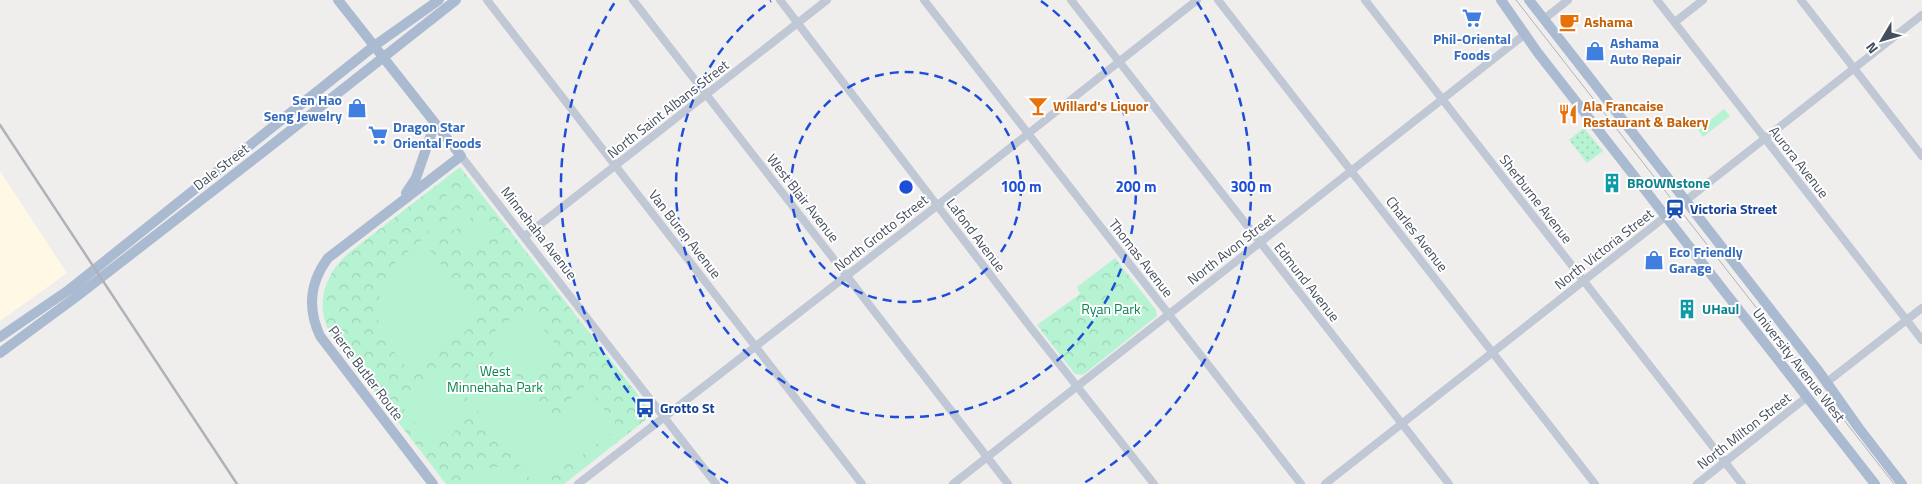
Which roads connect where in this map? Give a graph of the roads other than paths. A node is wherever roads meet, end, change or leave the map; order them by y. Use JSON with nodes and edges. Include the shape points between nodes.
{"nodes":[{"id":1,"x":338,"y":0,"type":"edge"},
{"id":2,"x":439,"y":0,"type":"edge"},
{"id":3,"x":456,"y":0,"type":"edge"},
{"id":4,"x":487,"y":0,"type":"edge"},
{"id":5,"x":633,"y":0,"type":"edge"},
{"id":6,"x":780,"y":0,"type":"edge"},
{"id":7,"x":827,"y":0,"type":"edge"},
{"id":8,"x":924,"y":0,"type":"edge"},
{"id":9,"x":1071,"y":0,"type":"edge"},
{"id":10,"x":1197,"y":0,"type":"edge"},
{"id":11,"x":1218,"y":0,"type":"edge"},
{"id":12,"x":1365,"y":0,"type":"edge"},
{"id":13,"x":1501,"y":0,"type":"edge"},
{"id":14,"x":1529,"y":0,"type":"edge"},
{"id":15,"x":1568,"y":0,"type":"edge"},
{"id":16,"x":1657,"y":0,"type":"edge"},
{"id":17,"x":1703,"y":0,"type":"edge"},
{"id":18,"x":1801,"y":0,"type":"edge"},
{"id":19,"x":1922,"y":15,"type":"edge"},
{"id":20,"x":1544,"y":19,"type":"junction"},
{"id":21,"x":1674,"y":22,"type":"junction"},
{"id":22,"x":797,"y":23,"type":"junction"},
{"id":23,"x":1524,"y":35,"type":"junction"},
{"id":24,"x":374,"y":46,"type":"junction"},
{"id":25,"x":383,"y":57,"type":"junction"},
{"id":26,"x":1119,"y":61,"type":"junction"},
{"id":27,"x":1854,"y":69,"type":"junction"},
{"id":28,"x":706,"y":95,"type":"junction"},
{"id":29,"x":1442,"y":99,"type":"junction"},
{"id":30,"x":435,"y":123,"type":"junction"},
{"id":31,"x":1027,"y":133,"type":"junction"},
{"id":32,"x":1765,"y":138,"type":"junction"},
{"id":33,"x":461,"y":156,"type":"junction"},
{"id":34,"x":1922,"y":156,"type":"edge"},
{"id":35,"x":616,"y":165,"type":"junction"},
{"id":36,"x":1351,"y":171,"type":"junction"},
{"id":37,"x":402,"y":199,"type":"junction"},
{"id":38,"x":1686,"y":200,"type":"junction"},
{"id":39,"x":938,"y":205,"type":"junction"},
{"id":40,"x":1666,"y":216,"type":"junction"},
{"id":41,"x":524,"y":237,"type":"junction"},
{"id":42,"x":138,"y":242,"type":"junction"},
{"id":43,"x":1260,"y":242,"type":"junction"},
{"id":44,"x":847,"y":275,"type":"junction"},
{"id":45,"x":1583,"y":280,"type":"junction"},
{"id":46,"x":73,"y":293,"type":"junction"},
{"id":47,"x":1922,"y":308,"type":"edge"},
{"id":48,"x":1169,"y":314,"type":"junction"},
{"id":49,"x":1906,"y":320,"type":"junction"},
{"id":50,"x":0,"y":337,"type":"edge"},
{"id":51,"x":1922,"y":340,"type":"edge"},
{"id":52,"x":756,"y":346,"type":"junction"},
{"id":53,"x":1492,"y":352,"type":"junction"},
{"id":54,"x":0,"y":353,"type":"edge"},
{"id":55,"x":1827,"y":382,"type":"junction"},
{"id":56,"x":1078,"y":386,"type":"junction"},
{"id":57,"x":1807,"y":397,"type":"junction"},
{"id":58,"x":665,"y":417,"type":"junction"},
{"id":59,"x":1402,"y":423,"type":"junction"},
{"id":60,"x":987,"y":457,"type":"junction"},
{"id":61,"x":1724,"y":462,"type":"junction"},
{"id":62,"x":433,"y":484,"type":"edge"},
{"id":63,"x":578,"y":484,"type":"edge"},
{"id":64,"x":716,"y":484,"type":"edge"},
{"id":65,"x":862,"y":484,"type":"edge"},
{"id":66,"x":953,"y":484,"type":"edge"},
{"id":67,"x":1008,"y":484,"type":"edge"},
{"id":68,"x":1154,"y":484,"type":"edge"},
{"id":69,"x":1301,"y":484,"type":"edge"},
{"id":70,"x":1325,"y":484,"type":"edge"},
{"id":71,"x":1449,"y":484,"type":"edge"},
{"id":72,"x":1595,"y":484,"type":"edge"},
{"id":73,"x":1696,"y":484,"type":"edge"},
{"id":74,"x":1742,"y":484,"type":"edge"},
{"id":75,"x":1875,"y":484,"type":"edge"},
{"id":76,"x":1902,"y":484,"type":"edge"}],
"edges":[{"from":1,"to":24,"type":"main road","name":"Minnehaha Avenue"},
{"from":2,"to":24,"type":"main road","name":"Dale Street"},
{"from":3,"to":25,"type":"main road","name":"Dale Street"},
{"from":4,"to":35,"type":"street","name":"Van Buren Avenue"},
{"from":5,"to":28,"type":"street","name":"West Blair Avenue"},
{"from":6,"to":22,"type":"street","name":"Lafond Avenue"},
{"from":7,"to":22,"type":"street","name":"North Saint Albans Street"},
{"from":8,"to":31,"type":"street","name":"Thomas Avenue"},
{"from":9,"to":26,"type":"street","name":"Edmund Avenue"},
{"from":10,"to":26,"type":"street","name":"North Grotto Street"},
{"from":11,"to":36,"type":"street","name":"Charles Avenue"},
{"from":12,"to":29,"type":"street","name":"Sherburne Avenue"},
{"from":13,"to":23,"type":"main road","name":"University Avenue West"},
{"from":14,"to":20,"type":"main road","name":"University Avenue West"},
{"from":15,"to":20,"type":"street"},
{"from":16,"to":21,"type":"street","name":"Aurora Avenue"},
{"from":17,"to":21,"type":"street"},
{"from":18,"to":27,"type":"street"},
{"from":19,"to":27,"type":"street","name":"North Victoria Street"},
{"from":20,"to":38,"type":"main road","name":"University Avenue West"},
{"from":21,"to":32,"type":"street","name":"Aurora Avenue"},
{"from":22,"to":28,"type":"street","name":"North Saint Albans Street"},
{"from":22,"to":39,"type":"street","name":"Lafond Avenue"},
{"from":23,"to":29,"type":"street","name":"North Avon Street"},
{"from":23,"to":40,"type":"main road","name":"University Avenue West"},
{"from":24,"to":25,"type":"main road","name":"Minnehaha Avenue"},
{"from":24,"to":42,"type":"main road","name":"Dale Street"},
{"from":25,"to":30,"type":"main road","name":"Minnehaha Avenue"},
{"from":25,"to":42,"type":"main road","name":"Dale Street"},
{"from":26,"to":31,"type":"street","name":"North Grotto Street"},
{"from":26,"to":43,"type":"street","name":"Edmund Avenue"},
{"from":27,"to":32,"type":"street","name":"North Victoria Street"},
{"from":27,"to":34,"type":"street"},
{"from":28,"to":35,"type":"street","name":"North Saint Albans Street"},
{"from":28,"to":44,"type":"street","name":"West Blair Avenue"},
{"from":29,"to":36,"type":"street","name":"North Avon Street"},
{"from":29,"to":45,"type":"street","name":"Sherburne Avenue"},
{"from":30,"to":33,"type":"main road","name":"Minnehaha Avenue"},
{"from":30,"to":37,"type":"main road","via":[[416,178]]},
{"from":31,"to":39,"type":"street","name":"North Grotto Street"},
{"from":31,"to":48,"type":"street","name":"Thomas Avenue"},
{"from":32,"to":38,"type":"street","name":"North Victoria Street"},
{"from":32,"to":49,"type":"street","name":"Aurora Avenue"},
{"from":33,"to":37,"type":"main road","name":"Pierce Butler Route"},
{"from":33,"to":41,"type":"street","name":"Minnehaha Avenue"},
{"from":35,"to":41,"type":"street","name":"North Saint Albans Street"},
{"from":35,"to":52,"type":"street","name":"Van Buren Avenue"},
{"from":36,"to":43,"type":"street","name":"North Avon Street"},
{"from":36,"to":53,"type":"street","name":"Charles Avenue"},
{"from":37,"to":62,"type":"main road","name":"Pierce Butler Route","via":[[328,258],[315,279],[311,310],[324,343]]},
{"from":38,"to":40,"type":"street","name":"North Victoria Street"},
{"from":38,"to":55,"type":"main road","name":"University Avenue West"},
{"from":39,"to":44,"type":"street","name":"North Grotto Street"},
{"from":39,"to":56,"type":"street","name":"Lafond Avenue"},
{"from":40,"to":45,"type":"street","name":"North Victoria Street"},
{"from":40,"to":57,"type":"main road","name":"University Avenue West"},
{"from":41,"to":58,"type":"street","name":"Minnehaha Avenue"},
{"from":42,"to":46,"type":"main road","name":"Dale Street"},
{"from":43,"to":48,"type":"street","name":"North Avon Street"},
{"from":43,"to":59,"type":"street","name":"Edmund Avenue"},
{"from":44,"to":52,"type":"street","name":"North Grotto Street"},
{"from":44,"to":60,"type":"street","name":"West Blair Avenue"},
{"from":45,"to":53,"type":"street","name":"North Victoria Street"},
{"from":45,"to":61,"type":"street","name":"Sherburne Avenue"},
{"from":46,"to":50,"type":"main road","name":"Dale Street"},
{"from":46,"to":54,"type":"main road","name":"Dale Street"},
{"from":47,"to":49,"type":"street"},
{"from":48,"to":56,"type":"street","name":"North Avon Street"},
{"from":48,"to":69,"type":"street","name":"Thomas Avenue"},
{"from":49,"to":51,"type":"street","name":"Aurora Avenue"},
{"from":49,"to":55,"type":"street"},
{"from":52,"to":58,"type":"street","name":"North Grotto Street"},
{"from":52,"to":65,"type":"street","name":"Van Buren Avenue"},
{"from":53,"to":59,"type":"street","name":"North Victoria Street"},
{"from":53,"to":72,"type":"street","name":"Charles Avenue"},
{"from":55,"to":76,"type":"main road","name":"University Avenue West"},
{"from":56,"to":60,"type":"street","name":"North Avon Street"},
{"from":56,"to":68,"type":"street","name":"Lafond Avenue"},
{"from":57,"to":61,"type":"street","name":"North Milton Street"},
{"from":57,"to":75,"type":"main road","name":"University Avenue West"},
{"from":58,"to":63,"type":"street","name":"North Grotto Street"},
{"from":58,"to":64,"type":"street","name":"Minnehaha Avenue"},
{"from":59,"to":70,"type":"street","name":"North Victoria Street"},
{"from":59,"to":71,"type":"street","name":"Edmund Avenue"},
{"from":60,"to":66,"type":"street","name":"North Avon Street"},
{"from":60,"to":67,"type":"street","name":"West Blair Avenue"},
{"from":61,"to":73,"type":"street","name":"North Milton Street"},
{"from":61,"to":74,"type":"street","name":"Sherburne Avenue"}]}
